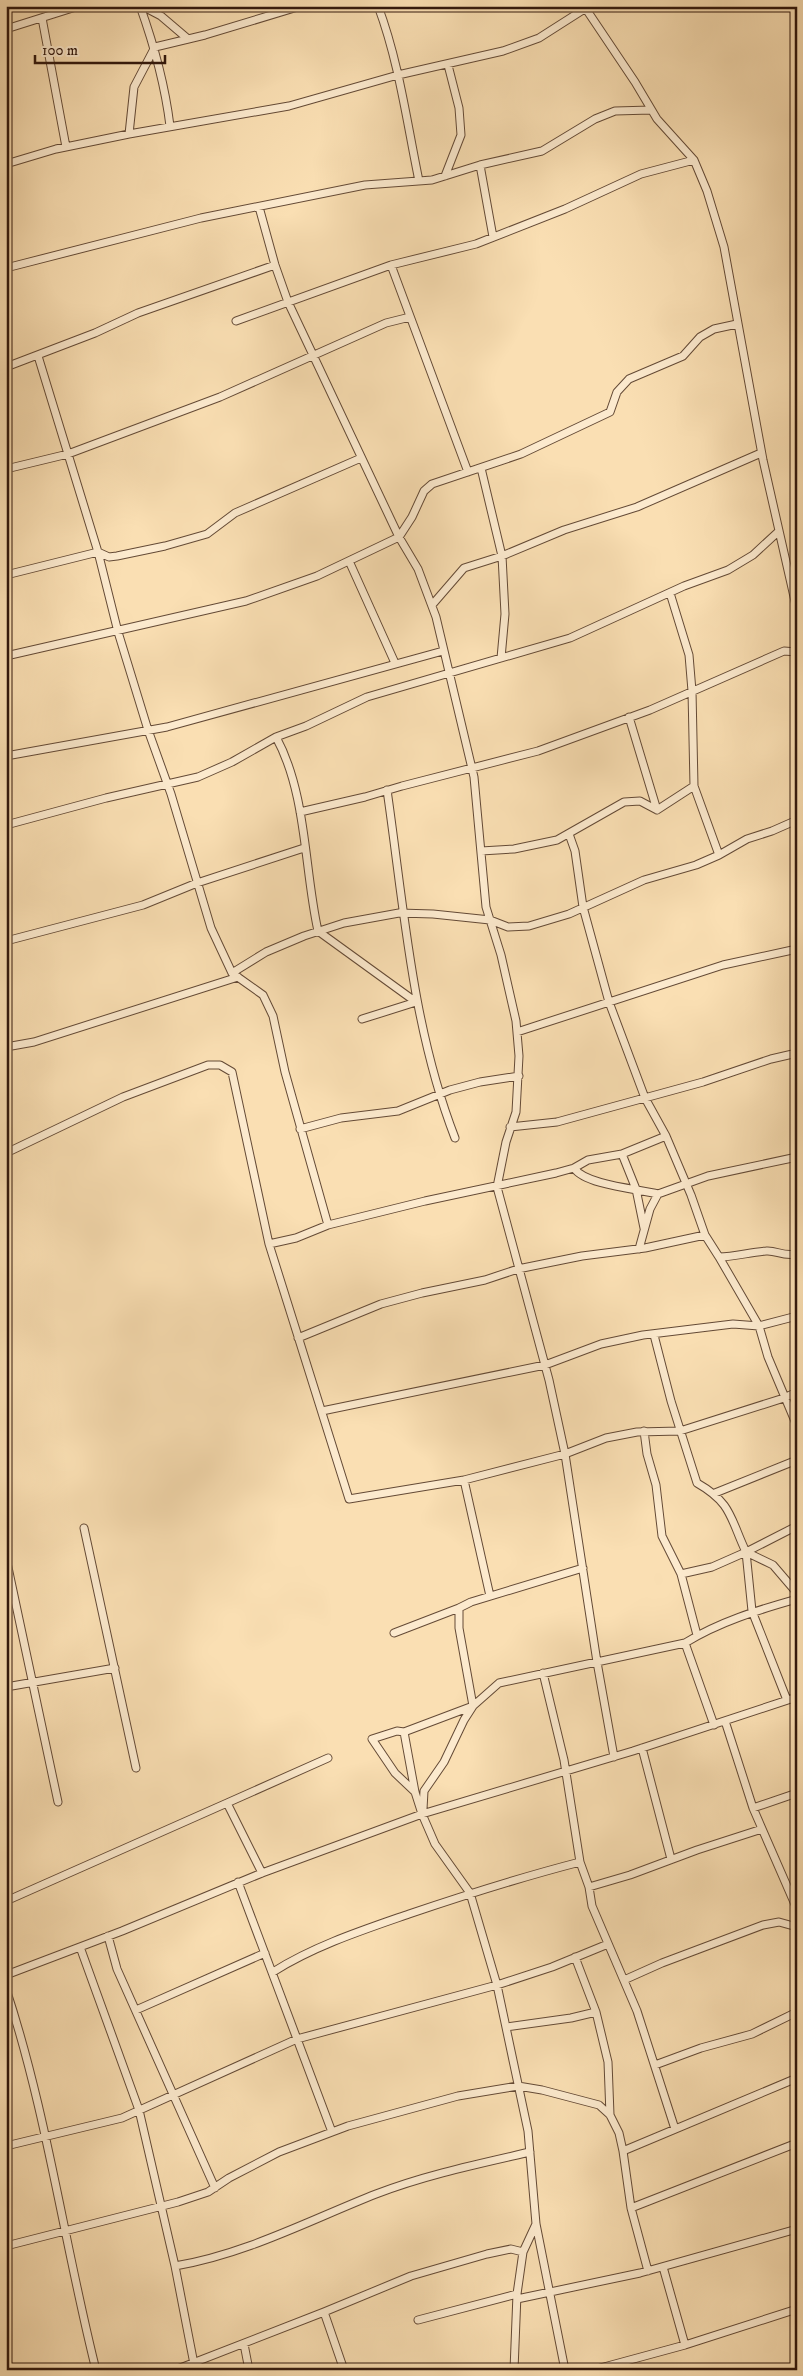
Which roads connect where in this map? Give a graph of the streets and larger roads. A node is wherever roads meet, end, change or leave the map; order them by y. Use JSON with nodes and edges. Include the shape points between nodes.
{"nodes":[{"id":1,"x":79,"y":6,"type":"edge"},
{"id":2,"x":141,"y":6,"type":"edge"},
{"id":3,"x":301,"y":6,"type":"edge"},
{"id":4,"x":378,"y":6,"type":"edge"},
{"id":5,"x":585,"y":7,"type":"edge"},
{"id":6,"x":42,"y":18,"type":"junction"},
{"id":7,"x":6,"y":29,"type":"edge"},
{"id":8,"x":188,"y":39,"type":"junction"},
{"id":9,"x":155,"y":47,"type":"junction"},
{"id":10,"x":448,"y":65,"type":"junction"},
{"id":11,"x":398,"y":75,"type":"junction"},
{"id":12,"x":651,"y":110,"type":"junction"},
{"id":13,"x":170,"y":126,"type":"junction"},
{"id":14,"x":129,"y":134,"type":"junction"},
{"id":15,"x":66,"y":147,"type":"junction"},
{"id":16,"x":694,"y":160,"type":"junction"},
{"id":17,"x":6,"y":164,"type":"edge"},
{"id":18,"x":480,"y":165,"type":"junction"},
{"id":19,"x":445,"y":176,"type":"junction"},
{"id":20,"x":419,"y":181,"type":"junction"},
{"id":21,"x":259,"y":207,"type":"junction"},
{"id":22,"x":493,"y":237,"type":"junction"},
{"id":23,"x":275,"y":265,"type":"junction"},
{"id":24,"x":391,"y":265,"type":"junction"},
{"id":25,"x":6,"y":268,"type":"edge"},
{"id":26,"x":288,"y":302,"type":"junction"},
{"id":27,"x":410,"y":317,"type":"junction"},
{"id":28,"x":236,"y":321,"type":"dead end"},
{"id":29,"x":737,"y":324,"type":"junction"},
{"id":30,"x":38,"y":356,"type":"junction"},
{"id":31,"x":312,"y":357,"type":"junction"},
{"id":32,"x":6,"y":367,"type":"edge"},
{"id":33,"x":761,"y":453,"type":"junction"},
{"id":34,"x":68,"y":454,"type":"junction"},
{"id":35,"x":361,"y":458,"type":"junction"},
{"id":36,"x":481,"y":468,"type":"junction"},
{"id":37,"x":6,"y":470,"type":"edge"},
{"id":38,"x":468,"y":472,"type":"junction"},
{"id":39,"x":779,"y":531,"type":"junction"},
{"id":40,"x":399,"y":538,"type":"junction"},
{"id":41,"x":98,"y":552,"type":"junction"},
{"id":42,"x":502,"y":556,"type":"junction"},
{"id":43,"x":349,"y":561,"type":"junction"},
{"id":44,"x":6,"y":575,"type":"edge"},
{"id":45,"x":670,"y":593,"type":"junction"},
{"id":46,"x":432,"y":605,"type":"junction"},
{"id":47,"x":797,"y":610,"type":"edge"},
{"id":48,"x":118,"y":632,"type":"junction"},
{"id":49,"x":443,"y":651,"type":"junction"},
{"id":50,"x":797,"y":652,"type":"edge"},
{"id":51,"x":6,"y":656,"type":"edge"},
{"id":52,"x":501,"y":658,"type":"junction"},
{"id":53,"x":395,"y":663,"type":"junction"},
{"id":54,"x":448,"y":673,"type":"junction"},
{"id":55,"x":692,"y":691,"type":"junction"},
{"id":56,"x":629,"y":717,"type":"junction"},
{"id":57,"x":148,"y":730,"type":"junction"},
{"id":58,"x":276,"y":737,"type":"junction"},
{"id":59,"x":6,"y":756,"type":"edge"},
{"id":60,"x":472,"y":769,"type":"junction"},
{"id":61,"x":168,"y":786,"type":"junction"},
{"id":62,"x":694,"y":786,"type":"junction"},
{"id":63,"x":387,"y":790,"type":"junction"},
{"id":64,"x":657,"y":810,"type":"junction"},
{"id":65,"x":300,"y":812,"type":"junction"},
{"id":66,"x":797,"y":820,"type":"edge"},
{"id":67,"x":6,"y":825,"type":"edge"},
{"id":68,"x":569,"y":834,"type":"junction"},
{"id":69,"x":304,"y":848,"type":"junction"},
{"id":70,"x":481,"y":851,"type":"junction"},
{"id":71,"x":719,"y":855,"type":"junction"},
{"id":72,"x":197,"y":883,"type":"junction"},
{"id":73,"x":583,"y":907,"type":"junction"},
{"id":74,"x":404,"y":913,"type":"junction"},
{"id":75,"x":490,"y":920,"type":"junction"},
{"id":76,"x":318,"y":931,"type":"junction"},
{"id":77,"x":6,"y":942,"type":"edge"},
{"id":78,"x":797,"y":949,"type":"edge"},
{"id":79,"x":235,"y":975,"type":"junction"},
{"id":80,"x":416,"y":1002,"type":"junction"},
{"id":81,"x":609,"y":1002,"type":"junction"},
{"id":82,"x":362,"y":1019,"type":"dead end"},
{"id":83,"x":517,"y":1032,"type":"junction"},
{"id":84,"x":6,"y":1047,"type":"edge"},
{"id":85,"x":797,"y":1053,"type":"edge"},
{"id":86,"x":518,"y":1076,"type":"junction"},
{"id":87,"x":438,"y":1096,"type":"junction"},
{"id":88,"x":644,"y":1098,"type":"junction"},
{"id":89,"x":510,"y":1127,"type":"junction"},
{"id":90,"x":300,"y":1129,"type":"junction"},
{"id":91,"x":666,"y":1136,"type":"junction"},
{"id":92,"x":455,"y":1138,"type":"dead end"},
{"id":93,"x":6,"y":1153,"type":"edge"},
{"id":94,"x":622,"y":1154,"type":"junction"},
{"id":95,"x":797,"y":1156,"type":"edge"},
{"id":96,"x":574,"y":1168,"type":"junction"},
{"id":97,"x":686,"y":1184,"type":"junction"},
{"id":98,"x":497,"y":1187,"type":"junction"},
{"id":99,"x":636,"y":1189,"type":"junction"},
{"id":100,"x":658,"y":1194,"type":"junction"},
{"id":101,"x":328,"y":1225,"type":"junction"},
{"id":102,"x":644,"y":1229,"type":"junction"},
{"id":103,"x":705,"y":1235,"type":"junction"},
{"id":104,"x":269,"y":1244,"type":"junction"},
{"id":105,"x":639,"y":1249,"type":"junction"},
{"id":106,"x":797,"y":1254,"type":"edge"},
{"id":107,"x":719,"y":1257,"type":"junction"},
{"id":108,"x":518,"y":1268,"type":"junction"},
{"id":109,"x":797,"y":1316,"type":"edge"},
{"id":110,"x":759,"y":1326,"type":"junction"},
{"id":111,"x":654,"y":1335,"type":"junction"},
{"id":112,"x":298,"y":1338,"type":"junction"},
{"id":113,"x":545,"y":1365,"type":"junction"},
{"id":114,"x":797,"y":1392,"type":"edge"},
{"id":115,"x":784,"y":1398,"type":"junction"},
{"id":116,"x":322,"y":1411,"type":"junction"},
{"id":117,"x":797,"y":1426,"type":"edge"},
{"id":118,"x":644,"y":1431,"type":"junction"},
{"id":119,"x":680,"y":1431,"type":"junction"},
{"id":120,"x":565,"y":1454,"type":"junction"},
{"id":121,"x":797,"y":1460,"type":"edge"},
{"id":122,"x":464,"y":1480,"type":"junction"},
{"id":123,"x":715,"y":1493,"type":"junction"},
{"id":124,"x":797,"y":1526,"type":"edge"},
{"id":125,"x":84,"y":1528,"type":"dead end"},
{"id":126,"x":746,"y":1552,"type":"junction"},
{"id":127,"x":6,"y":1558,"type":"edge"},
{"id":128,"x":583,"y":1568,"type":"junction"},
{"id":129,"x":681,"y":1574,"type":"junction"},
{"id":130,"x":797,"y":1593,"type":"edge"},
{"id":131,"x":490,"y":1596,"type":"junction"},
{"id":132,"x":797,"y":1599,"type":"edge"},
{"id":133,"x":460,"y":1608,"type":"junction"},
{"id":134,"x":752,"y":1611,"type":"junction"},
{"id":135,"x":394,"y":1633,"type":"dead end"},
{"id":136,"x":697,"y":1635,"type":"junction"},
{"id":137,"x":685,"y":1643,"type":"junction"},
{"id":138,"x":597,"y":1662,"type":"junction"},
{"id":139,"x":115,"y":1668,"type":"junction"},
{"id":140,"x":543,"y":1673,"type":"junction"},
{"id":141,"x":33,"y":1682,"type":"junction"},
{"id":142,"x":6,"y":1686,"type":"edge"},
{"id":143,"x":797,"y":1697,"type":"edge"},
{"id":144,"x":787,"y":1700,"type":"junction"},
{"id":145,"x":472,"y":1706,"type":"junction"},
{"id":146,"x":725,"y":1721,"type":"junction"},
{"id":147,"x":714,"y":1725,"type":"junction"},
{"id":148,"x":404,"y":1732,"type":"junction"},
{"id":149,"x":642,"y":1748,"type":"junction"},
{"id":150,"x":614,"y":1756,"type":"junction"},
{"id":151,"x":328,"y":1758,"type":"dead end"},
{"id":152,"x":136,"y":1768,"type":"dead end"},
{"id":153,"x":565,"y":1770,"type":"junction"},
{"id":154,"x":415,"y":1792,"type":"junction"},
{"id":155,"x":797,"y":1793,"type":"edge"},
{"id":156,"x":58,"y":1802,"type":"dead end"},
{"id":157,"x":227,"y":1803,"type":"junction"},
{"id":158,"x":753,"y":1808,"type":"junction"},
{"id":159,"x":422,"y":1814,"type":"junction"},
{"id":160,"x":762,"y":1829,"type":"junction"},
{"id":161,"x":671,"y":1859,"type":"junction"},
{"id":162,"x":580,"y":1862,"type":"junction"},
{"id":163,"x":262,"y":1873,"type":"junction"},
{"id":164,"x":238,"y":1882,"type":"junction"},
{"id":165,"x":589,"y":1887,"type":"junction"},
{"id":166,"x":470,"y":1893,"type":"junction"},
{"id":167,"x":6,"y":1901,"type":"edge"},
{"id":168,"x":797,"y":1909,"type":"edge"},
{"id":169,"x":797,"y":1927,"type":"edge"},
{"id":170,"x":108,"y":1936,"type":"junction"},
{"id":171,"x":608,"y":1944,"type":"junction"},
{"id":172,"x":80,"y":1947,"type":"junction"},
{"id":173,"x":265,"y":1953,"type":"junction"},
{"id":174,"x":575,"y":1957,"type":"junction"},
{"id":175,"x":273,"y":1972,"type":"junction"},
{"id":176,"x":6,"y":1975,"type":"edge"},
{"id":177,"x":624,"y":1980,"type":"junction"},
{"id":178,"x":497,"y":1985,"type":"junction"},
{"id":179,"x":6,"y":1989,"type":"edge"},
{"id":180,"x":136,"y":2010,"type":"junction"},
{"id":181,"x":596,"y":2012,"type":"junction"},
{"id":182,"x":797,"y":2012,"type":"edge"},
{"id":183,"x":506,"y":2027,"type":"junction"},
{"id":184,"x":297,"y":2039,"type":"junction"},
{"id":185,"x":656,"y":2065,"type":"junction"},
{"id":186,"x":797,"y":2078,"type":"edge"},
{"id":187,"x":518,"y":2086,"type":"junction"},
{"id":188,"x":173,"y":2095,"type":"junction"},
{"id":189,"x":139,"y":2110,"type":"junction"},
{"id":190,"x":610,"y":2116,"type":"junction"},
{"id":191,"x":675,"y":2129,"type":"junction"},
{"id":192,"x":332,"y":2132,"type":"junction"},
{"id":193,"x":47,"y":2136,"type":"junction"},
{"id":194,"x":797,"y":2143,"type":"edge"},
{"id":195,"x":6,"y":2146,"type":"edge"},
{"id":196,"x":623,"y":2150,"type":"junction"},
{"id":197,"x":530,"y":2152,"type":"junction"},
{"id":198,"x":215,"y":2188,"type":"junction"},
{"id":199,"x":162,"y":2206,"type":"junction"},
{"id":200,"x":631,"y":2208,"type":"junction"},
{"id":201,"x":536,"y":2224,"type":"junction"},
{"id":202,"x":797,"y":2229,"type":"edge"},
{"id":203,"x":65,"y":2231,"type":"junction"},
{"id":204,"x":6,"y":2246,"type":"edge"},
{"id":205,"x":523,"y":2252,"type":"junction"},
{"id":206,"x":175,"y":2266,"type":"junction"},
{"id":207,"x":663,"y":2267,"type":"junction"},
{"id":208,"x":648,"y":2271,"type":"junction"},
{"id":209,"x":549,"y":2291,"type":"junction"},
{"id":210,"x":517,"y":2296,"type":"junction"},
{"id":211,"x":797,"y":2309,"type":"edge"},
{"id":212,"x":324,"y":2312,"type":"junction"},
{"id":213,"x":418,"y":2320,"type":"dead end"},
{"id":214,"x":244,"y":2344,"type":"junction"},
{"id":215,"x":685,"y":2345,"type":"junction"},
{"id":216,"x":194,"y":2364,"type":"junction"},
{"id":217,"x":96,"y":2370,"type":"edge"},
{"id":218,"x":175,"y":2370,"type":"edge"},
{"id":219,"x":249,"y":2370,"type":"edge"},
{"id":220,"x":344,"y":2370,"type":"edge"},
{"id":221,"x":514,"y":2370,"type":"edge"},
{"id":222,"x":565,"y":2370,"type":"edge"},
{"id":223,"x":592,"y":2370,"type":"edge"}],
"edges":[{"from":1,"to":6,"type":"street"},
{"from":2,"to":8,"type":"street","via":[[161,16]]},
{"from":2,"to":9,"type":"street"},
{"from":3,"to":8,"type":"street"},
{"from":4,"to":11,"type":"street"},
{"from":5,"to":10,"type":"street","via":[[539,38]]},
{"from":5,"to":12,"type":"street"},
{"from":6,"to":7,"type":"street"},
{"from":6,"to":15,"type":"street"},
{"from":8,"to":9,"type":"street"},
{"from":9,"to":13,"type":"street"},
{"from":9,"to":14,"type":"street","via":[[134,87]]},
{"from":10,"to":11,"type":"street"},
{"from":10,"to":19,"type":"street","via":[[459,108],[461,135]]},
{"from":11,"to":13,"type":"street","via":[[289,106]]},
{"from":11,"to":20,"type":"street"},
{"from":12,"to":16,"type":"street"},
{"from":12,"to":18,"type":"street","via":[[615,111],[595,119],[542,151]]},
{"from":13,"to":14,"type":"street"},
{"from":14,"to":15,"type":"street"},
{"from":15,"to":17,"type":"street"},
{"from":16,"to":22,"type":"street","via":[[642,174]]},
{"from":16,"to":29,"type":"street","via":[[724,247]]},
{"from":18,"to":19,"type":"street"},
{"from":18,"to":22,"type":"street"},
{"from":19,"to":20,"type":"street"},
{"from":20,"to":21,"type":"street","via":[[365,185]]},
{"from":21,"to":23,"type":"street"},
{"from":21,"to":25,"type":"street","via":[[146,231]]},
{"from":22,"to":24,"type":"street"},
{"from":23,"to":26,"type":"street"},
{"from":23,"to":30,"type":"street","via":[[138,313]]},
{"from":24,"to":26,"type":"street"},
{"from":24,"to":27,"type":"street"},
{"from":26,"to":28,"type":"street"},
{"from":26,"to":31,"type":"street"},
{"from":27,"to":31,"type":"street","via":[[386,323]]},
{"from":27,"to":38,"type":"street"},
{"from":29,"to":33,"type":"street"},
{"from":29,"to":36,"type":"street","via":[[714,329],[700,337],[682,356],[629,379],[617,392],[610,412],[521,454]]},
{"from":30,"to":32,"type":"street"},
{"from":30,"to":34,"type":"street"},
{"from":31,"to":34,"type":"street"},
{"from":31,"to":35,"type":"street"},
{"from":33,"to":39,"type":"street"},
{"from":33,"to":42,"type":"street","via":[[637,507],[564,530]]},
{"from":34,"to":37,"type":"street"},
{"from":34,"to":41,"type":"street"},
{"from":35,"to":40,"type":"street"},
{"from":35,"to":41,"type":"street","via":[[235,513],[208,534],[117,556]]},
{"from":36,"to":38,"type":"street"},
{"from":36,"to":42,"type":"street"},
{"from":38,"to":40,"type":"street","via":[[432,484],[424,491]]},
{"from":39,"to":45,"type":"street","via":[[753,555],[728,570]]},
{"from":39,"to":47,"type":"street"},
{"from":40,"to":43,"type":"street"},
{"from":40,"to":46,"type":"street","via":[[418,569]]},
{"from":41,"to":44,"type":"street"},
{"from":41,"to":48,"type":"street"},
{"from":42,"to":46,"type":"street","via":[[464,568]]},
{"from":42,"to":52,"type":"street","via":[[505,614]]},
{"from":43,"to":48,"type":"street","via":[[246,601]]},
{"from":43,"to":53,"type":"street"},
{"from":45,"to":52,"type":"street","via":[[570,638]]},
{"from":45,"to":55,"type":"street","via":[[688,654]]},
{"from":46,"to":49,"type":"street"},
{"from":48,"to":51,"type":"street"},
{"from":48,"to":57,"type":"street"},
{"from":49,"to":53,"type":"street"},
{"from":49,"to":54,"type":"street"},
{"from":50,"to":55,"type":"street","via":[[784,651]]},
{"from":52,"to":54,"type":"street"},
{"from":53,"to":57,"type":"street"},
{"from":54,"to":58,"type":"street","via":[[367,697]]},
{"from":54,"to":60,"type":"street"},
{"from":55,"to":56,"type":"street"},
{"from":55,"to":62,"type":"street"},
{"from":56,"to":60,"type":"street","via":[[538,751]]},
{"from":56,"to":64,"type":"street"},
{"from":57,"to":59,"type":"street"},
{"from":57,"to":61,"type":"street"},
{"from":58,"to":61,"type":"street","via":[[223,766]]},
{"from":58,"to":65,"type":"street","via":[[298,793]]},
{"from":60,"to":63,"type":"street"},
{"from":60,"to":70,"type":"street"},
{"from":61,"to":67,"type":"street","via":[[106,798]]},
{"from":61,"to":72,"type":"street"},
{"from":62,"to":64,"type":"street"},
{"from":62,"to":71,"type":"street"},
{"from":63,"to":65,"type":"street"},
{"from":63,"to":74,"type":"street"},
{"from":64,"to":68,"type":"street","via":[[640,801],[624,802]]},
{"from":65,"to":69,"type":"street"},
{"from":66,"to":71,"type":"street","via":[[747,839]]},
{"from":68,"to":70,"type":"street","via":[[557,840],[514,849]]},
{"from":68,"to":73,"type":"street","via":[[575,852]]},
{"from":69,"to":72,"type":"street"},
{"from":69,"to":76,"type":"street"},
{"from":70,"to":75,"type":"street"},
{"from":71,"to":73,"type":"street","via":[[644,880]]},
{"from":72,"to":77,"type":"street","via":[[143,905]]},
{"from":72,"to":79,"type":"street","via":[[211,928]]},
{"from":73,"to":75,"type":"street","via":[[529,926],[508,927]]},
{"from":73,"to":81,"type":"street"},
{"from":74,"to":75,"type":"street"},
{"from":74,"to":76,"type":"street"},
{"from":74,"to":80,"type":"street"},
{"from":75,"to":83,"type":"street","via":[[502,955]]},
{"from":76,"to":79,"type":"street","via":[[266,952]]},
{"from":76,"to":80,"type":"street"},
{"from":78,"to":81,"type":"street","via":[[723,965]]},
{"from":79,"to":84,"type":"street","via":[[34,1042]]},
{"from":79,"to":90,"type":"street","via":[[263,995],[273,1016]]},
{"from":80,"to":82,"type":"street"},
{"from":80,"to":87,"type":"street"},
{"from":81,"to":83,"type":"street"},
{"from":81,"to":88,"type":"street"},
{"from":83,"to":86,"type":"street"},
{"from":85,"to":88,"type":"street"},
{"from":86,"to":87,"type":"street","via":[[480,1082]]},
{"from":86,"to":89,"type":"street","via":[[516,1112]]},
{"from":87,"to":90,"type":"street","via":[[398,1111],[341,1118]]},
{"from":87,"to":92,"type":"street"},
{"from":88,"to":89,"type":"street","via":[[557,1122]]},
{"from":88,"to":91,"type":"street"},
{"from":89,"to":98,"type":"street"},
{"from":90,"to":101,"type":"street"},
{"from":91,"to":94,"type":"street"},
{"from":91,"to":97,"type":"street"},
{"from":93,"to":104,"type":"street","via":[[123,1097],[208,1065],[220,1065],[232,1072]]},
{"from":94,"to":96,"type":"street","via":[[588,1160]]},
{"from":94,"to":99,"type":"street"},
{"from":95,"to":97,"type":"street"},
{"from":96,"to":98,"type":"street"},
{"from":96,"to":99,"type":"street","via":[[593,1181]]},
{"from":97,"to":100,"type":"street"},
{"from":97,"to":103,"type":"street"},
{"from":98,"to":101,"type":"street"},
{"from":98,"to":108,"type":"street"},
{"from":99,"to":100,"type":"street"},
{"from":99,"to":102,"type":"street"},
{"from":100,"to":102,"type":"street"},
{"from":101,"to":104,"type":"street","via":[[296,1238]]},
{"from":102,"to":105,"type":"street"},
{"from":103,"to":105,"type":"street"},
{"from":103,"to":107,"type":"street"},
{"from":104,"to":112,"type":"street"},
{"from":105,"to":108,"type":"street"},
{"from":106,"to":107,"type":"street","via":[[786,1256],[768,1250],[737,1257]]},
{"from":107,"to":110,"type":"street"},
{"from":108,"to":112,"type":"street","via":[[485,1280],[381,1304]]},
{"from":108,"to":113,"type":"street"},
{"from":109,"to":110,"type":"street"},
{"from":110,"to":111,"type":"street","via":[[733,1324]]},
{"from":110,"to":115,"type":"street"},
{"from":111,"to":113,"type":"street","via":[[601,1344]]},
{"from":111,"to":119,"type":"street"},
{"from":112,"to":116,"type":"street"},
{"from":113,"to":116,"type":"street"},
{"from":113,"to":120,"type":"street"},
{"from":114,"to":115,"type":"street"},
{"from":115,"to":117,"type":"street"},
{"from":115,"to":119,"type":"street"},
{"from":116,"to":122,"type":"street","via":[[349,1499]]},
{"from":118,"to":119,"type":"street"},
{"from":118,"to":120,"type":"street","via":[[606,1438]]},
{"from":118,"to":129,"type":"street","via":[[656,1486],[662,1536]]},
{"from":119,"to":123,"type":"street","via":[[697,1482]]},
{"from":120,"to":122,"type":"street"},
{"from":120,"to":128,"type":"street"},
{"from":121,"to":123,"type":"street"},
{"from":122,"to":131,"type":"street"},
{"from":123,"to":126,"type":"street","via":[[729,1510]]},
{"from":124,"to":126,"type":"street"},
{"from":125,"to":139,"type":"street"},
{"from":126,"to":129,"type":"street","via":[[712,1567]]},
{"from":126,"to":130,"type":"street","via":[[774,1565]]},
{"from":126,"to":134,"type":"street"},
{"from":127,"to":141,"type":"street"},
{"from":128,"to":131,"type":"street"},
{"from":128,"to":138,"type":"street"},
{"from":129,"to":136,"type":"street"},
{"from":131,"to":133,"type":"street"},
{"from":132,"to":134,"type":"street"},
{"from":133,"to":135,"type":"street"},
{"from":133,"to":145,"type":"street"},
{"from":134,"to":136,"type":"street"},
{"from":134,"to":144,"type":"street"},
{"from":136,"to":137,"type":"street"},
{"from":137,"to":138,"type":"street"},
{"from":137,"to":147,"type":"street"},
{"from":138,"to":140,"type":"street"},
{"from":138,"to":150,"type":"street"},
{"from":139,"to":141,"type":"street"},
{"from":139,"to":152,"type":"street"},
{"from":140,"to":145,"type":"street","via":[[499,1683]]},
{"from":140,"to":153,"type":"street"},
{"from":141,"to":142,"type":"street"},
{"from":141,"to":156,"type":"street"},
{"from":143,"to":144,"type":"street"},
{"from":144,"to":146,"type":"street"},
{"from":145,"to":148,"type":"street"},
{"from":145,"to":159,"type":"street","via":[[444,1762],[424,1792]]},
{"from":146,"to":147,"type":"street"},
{"from":146,"to":158,"type":"street"},
{"from":147,"to":149,"type":"street"},
{"from":148,"to":154,"type":"street"},
{"from":148,"to":154,"type":"street","via":[[372,1739],[395,1773]]},
{"from":149,"to":150,"type":"street"},
{"from":149,"to":161,"type":"street"},
{"from":150,"to":153,"type":"street"},
{"from":151,"to":157,"type":"street"},
{"from":153,"to":159,"type":"street"},
{"from":153,"to":162,"type":"street"},
{"from":154,"to":159,"type":"street"},
{"from":155,"to":158,"type":"street"},
{"from":157,"to":163,"type":"street"},
{"from":157,"to":167,"type":"street"},
{"from":158,"to":160,"type":"street"},
{"from":159,"to":163,"type":"street"},
{"from":159,"to":166,"type":"street","via":[[435,1844]]},
{"from":160,"to":161,"type":"street"},
{"from":160,"to":168,"type":"street"},
{"from":161,"to":165,"type":"street"},
{"from":162,"to":165,"type":"street"},
{"from":162,"to":166,"type":"street"},
{"from":163,"to":164,"type":"street"},
{"from":164,"to":170,"type":"street"},
{"from":164,"to":173,"type":"street"},
{"from":165,"to":171,"type":"street","via":[[592,1906]]},
{"from":166,"to":175,"type":"street","via":[[377,1925],[295,1958]]},
{"from":166,"to":178,"type":"street"},
{"from":169,"to":177,"type":"street","via":[[779,1922],[763,1925]]},
{"from":170,"to":172,"type":"street"},
{"from":170,"to":180,"type":"street","via":[[117,1968]]},
{"from":171,"to":174,"type":"street"},
{"from":171,"to":177,"type":"street"},
{"from":172,"to":176,"type":"street"},
{"from":172,"to":189,"type":"street"},
{"from":173,"to":175,"type":"street"},
{"from":173,"to":180,"type":"street"},
{"from":174,"to":178,"type":"street"},
{"from":174,"to":181,"type":"street"},
{"from":175,"to":184,"type":"street"},
{"from":177,"to":185,"type":"street"},
{"from":178,"to":183,"type":"street"},
{"from":178,"to":184,"type":"street"},
{"from":179,"to":193,"type":"street"},
{"from":180,"to":188,"type":"street"},
{"from":181,"to":183,"type":"street"},
{"from":181,"to":190,"type":"street","via":[[608,2062]]},
{"from":182,"to":185,"type":"street","via":[[752,2034]]},
{"from":183,"to":187,"type":"street"},
{"from":184,"to":188,"type":"street"},
{"from":184,"to":192,"type":"street"},
{"from":185,"to":191,"type":"street"},
{"from":186,"to":191,"type":"street"},
{"from":187,"to":190,"type":"street","via":[[599,2105]]},
{"from":187,"to":192,"type":"street","via":[[458,2096]]},
{"from":187,"to":197,"type":"street"},
{"from":188,"to":189,"type":"street"},
{"from":188,"to":198,"type":"street"},
{"from":189,"to":193,"type":"street","via":[[122,2118]]},
{"from":189,"to":199,"type":"street"},
{"from":190,"to":196,"type":"street","via":[[620,2133]]},
{"from":191,"to":196,"type":"street"},
{"from":192,"to":198,"type":"street","via":[[279,2152]]},
{"from":193,"to":195,"type":"street"},
{"from":193,"to":203,"type":"street"},
{"from":194,"to":200,"type":"street"},
{"from":196,"to":200,"type":"street"},
{"from":197,"to":201,"type":"street"},
{"from":197,"to":206,"type":"street","via":[[447,2171],[377,2194],[231,2253]]},
{"from":198,"to":199,"type":"street"},
{"from":199,"to":203,"type":"street"},
{"from":199,"to":206,"type":"street"},
{"from":200,"to":208,"type":"street"},
{"from":201,"to":205,"type":"street"},
{"from":201,"to":209,"type":"street"},
{"from":202,"to":207,"type":"street"},
{"from":203,"to":204,"type":"street"},
{"from":203,"to":217,"type":"street","via":[[76,2292]]},
{"from":205,"to":210,"type":"street"},
{"from":205,"to":212,"type":"street","via":[[511,2249],[453,2263],[410,2276]]},
{"from":206,"to":216,"type":"street"},
{"from":207,"to":208,"type":"street"},
{"from":207,"to":215,"type":"street"},
{"from":208,"to":209,"type":"street"},
{"from":209,"to":210,"type":"street"},
{"from":209,"to":222,"type":"street"},
{"from":210,"to":213,"type":"street"},
{"from":210,"to":221,"type":"street"},
{"from":211,"to":215,"type":"street"},
{"from":212,"to":214,"type":"street"},
{"from":212,"to":220,"type":"street"},
{"from":214,"to":216,"type":"street"},
{"from":214,"to":219,"type":"street"},
{"from":215,"to":223,"type":"street"},
{"from":216,"to":218,"type":"street"}]}
